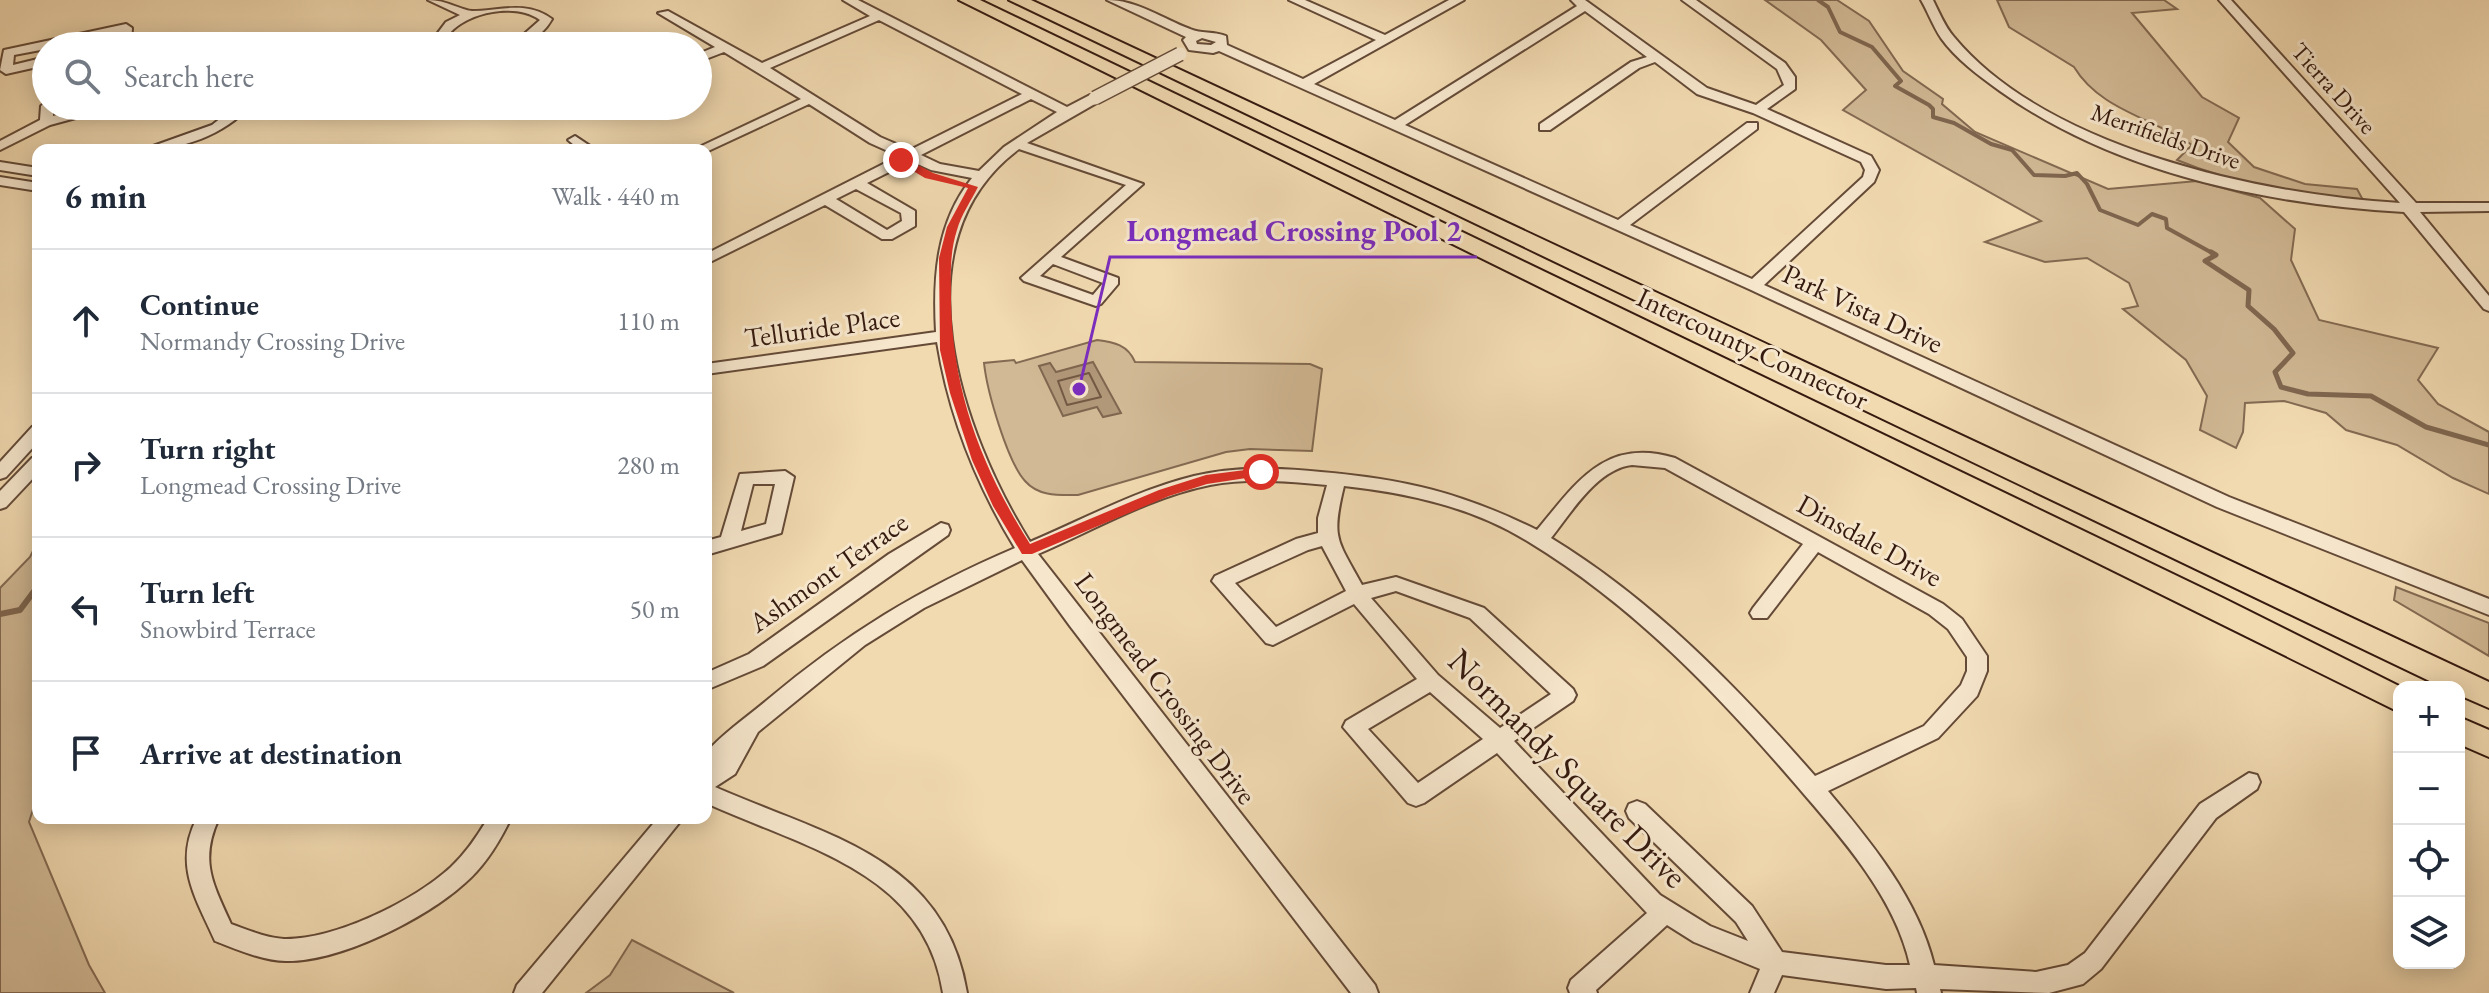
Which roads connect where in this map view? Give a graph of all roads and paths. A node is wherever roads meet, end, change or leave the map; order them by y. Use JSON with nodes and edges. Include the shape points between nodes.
{"nodes":[{"id":1,"x":434,"y":0,"type":"edge"},
{"id":2,"x":849,"y":0,"type":"edge"},
{"id":3,"x":967,"y":0,"type":"edge"},
{"id":4,"x":1017,"y":0,"type":"edge"},
{"id":5,"x":1113,"y":0,"type":"edge"},
{"id":6,"x":1295,"y":0,"type":"edge"},
{"id":7,"x":1458,"y":0,"type":"edge"},
{"id":8,"x":1688,"y":0,"type":"edge"},
{"id":9,"x":1927,"y":0,"type":"edge"},
{"id":10,"x":2225,"y":0,"type":"edge"},
{"id":11,"x":1581,"y":3,"type":"edge"},
{"id":12,"x":466,"y":13,"type":"junction"},
{"id":13,"x":664,"y":13,"type":"dead end"},
{"id":14,"x":879,"y":16,"type":"junction"},
{"id":15,"x":107,"y":32,"type":"edge"},
{"id":16,"x":126,"y":32,"type":"edge"},
{"id":17,"x":444,"y":32,"type":"edge"},
{"id":18,"x":533,"y":32,"type":"edge"},
{"id":19,"x":697,"y":32,"type":"edge"},
{"id":20,"x":1386,"y":40,"type":"junction"},
{"id":21,"x":712,"y":41,"type":"edge"},
{"id":22,"x":1194,"y":41,"type":"junction"},
{"id":23,"x":32,"y":48,"type":"edge"},
{"id":24,"x":724,"y":48,"type":"junction"},
{"id":25,"x":712,"y":53,"type":"edge"},
{"id":26,"x":1655,"y":58,"type":"junction"},
{"id":27,"x":32,"y":64,"type":"edge"},
{"id":28,"x":761,"y":68,"type":"junction"},
{"id":29,"x":1302,"y":85,"type":"junction"},
{"id":30,"x":1031,"y":94,"type":"junction"},
{"id":31,"x":808,"y":100,"type":"junction"},
{"id":32,"x":1758,"y":110,"type":"junction"},
{"id":33,"x":1067,"y":112,"type":"junction"},
{"id":34,"x":55,"y":120,"type":"edge"},
{"id":35,"x":226,"y":120,"type":"edge"},
{"id":36,"x":46,"y":122,"type":"joint"},
{"id":37,"x":1394,"y":126,"type":"junction"},
{"id":38,"x":1752,"y":126,"type":"dead end"},
{"id":39,"x":1545,"y":127,"type":"dead end"},
{"id":40,"x":575,"y":140,"type":"dead end"},
{"id":41,"x":168,"y":144,"type":"edge"},
{"id":42,"x":581,"y":144,"type":"edge"},
{"id":43,"x":712,"y":144,"type":"edge"},
{"id":44,"x":1017,"y":144,"type":"junction"},
{"id":45,"x":0,"y":146,"type":"edge"},
{"id":46,"x":903,"y":155,"type":"junction"},
{"id":47,"x":0,"y":166,"type":"edge"},
{"id":48,"x":32,"y":171,"type":"edge"},
{"id":49,"x":0,"y":181,"type":"edge"},
{"id":50,"x":977,"y":182,"type":"junction"},
{"id":51,"x":855,"y":183,"type":"junction"},
{"id":52,"x":32,"y":186,"type":"edge"},
{"id":53,"x":824,"y":198,"type":"junction"},
{"id":54,"x":2409,"y":206,"type":"junction"},
{"id":55,"x":2489,"y":207,"type":"edge"},
{"id":56,"x":1619,"y":226,"type":"junction"},
{"id":57,"x":712,"y":257,"type":"edge"},
{"id":58,"x":1050,"y":258,"type":"junction"},
{"id":59,"x":1754,"y":286,"type":"junction"},
{"id":60,"x":2489,"y":306,"type":"edge"},
{"id":61,"x":944,"y":336,"type":"junction"},
{"id":62,"x":712,"y":368,"type":"edge"},
{"id":63,"x":32,"y":438,"type":"edge"},
{"id":64,"x":32,"y":468,"type":"edge"},
{"id":65,"x":0,"y":473,"type":"edge"},
{"id":66,"x":1337,"y":479,"type":"junction"},
{"id":67,"x":0,"y":502,"type":"edge"},
{"id":68,"x":941,"y":530,"type":"dead end"},
{"id":69,"x":1327,"y":538,"type":"junction"},
{"id":70,"x":729,"y":540,"type":"dead end"},
{"id":71,"x":1539,"y":540,"type":"junction"},
{"id":72,"x":1816,"y":541,"type":"junction"},
{"id":73,"x":712,"y":546,"type":"edge"},
{"id":74,"x":1027,"y":550,"type":"junction"},
{"id":75,"x":1357,"y":594,"type":"junction"},
{"id":76,"x":2489,"y":607,"type":"edge"},
{"id":77,"x":1760,"y":613,"type":"dead end"},
{"id":78,"x":712,"y":679,"type":"edge"},
{"id":79,"x":1431,"y":681,"type":"junction"},
{"id":80,"x":2489,"y":696,"type":"edge"},
{"id":81,"x":2393,"y":697,"type":"edge"},
{"id":82,"x":751,"y":727,"type":"junction"},
{"id":83,"x":2465,"y":733,"type":"edge"},
{"id":84,"x":1499,"y":740,"type":"junction"},
{"id":85,"x":2489,"y":744,"type":"edge"},
{"id":86,"x":712,"y":759,"type":"edge"},
{"id":87,"x":712,"y":777,"type":"edge"},
{"id":88,"x":2249,"y":782,"type":"dead end"},
{"id":89,"x":1812,"y":788,"type":"junction"},
{"id":90,"x":712,"y":795,"type":"edge"},
{"id":91,"x":1637,"y":811,"type":"dead end"},
{"id":92,"x":204,"y":824,"type":"edge"},
{"id":93,"x":497,"y":824,"type":"edge"},
{"id":94,"x":667,"y":824,"type":"edge"},
{"id":95,"x":1666,"y":911,"type":"junction"},
{"id":96,"x":1775,"y":963,"type":"junction"},
{"id":97,"x":1928,"y":984,"type":"edge"},
{"id":98,"x":526,"y":993,"type":"edge"},
{"id":99,"x":955,"y":993,"type":"edge"},
{"id":100,"x":1366,"y":993,"type":"edge"},
{"id":101,"x":1585,"y":993,"type":"edge"},
{"id":102,"x":1762,"y":993,"type":"edge"}],
"edges":[{"from":1,"to":12,"type":"street"},
{"from":2,"to":14,"type":"street"},
{"from":3,"to":81,"type":"highway","name":"Intercounty Connector"},
{"from":4,"to":80,"type":"highway","name":"Intercounty Connector"},
{"from":5,"to":22,"type":"street"},
{"from":6,"to":20,"type":"street"},
{"from":7,"to":20,"type":"street"},
{"from":8,"to":32,"type":"street","via":[[1789,77],[1791,86]]},
{"from":9,"to":54,"type":"street","name":"Merrifields Drive","via":[[1945,35],[1967,59],[1997,84],[2081,131],[2174,168],[2252,189]]},
{"from":10,"to":54,"type":"street","name":"Tierra Drive"},
{"from":11,"to":26,"type":"street"},
{"from":11,"to":37,"type":"street"},
{"from":12,"to":17,"type":"street"},
{"from":12,"to":18,"type":"street","via":[[526,4],[546,19]]},
{"from":13,"to":19,"type":"street"},
{"from":14,"to":28,"type":"street"},
{"from":14,"to":30,"type":"street"},
{"from":15,"to":16,"type":"street"},
{"from":20,"to":29,"type":"street"},
{"from":21,"to":24,"type":"street"},
{"from":22,"to":29,"type":"street","name":"Park Vista Drive","via":[[1215,35],[1223,41],[1219,46]]},
{"from":22,"to":33,"type":"street","name":"Longmead Crossing Drive","bridge":true,"via":[[1180,54]]},
{"from":23,"to":27,"type":"street","via":[[8,53],[6,70]]},
{"from":24,"to":25,"type":"street"},
{"from":24,"to":28,"type":"street"},
{"from":26,"to":32,"type":"street","via":[[1702,91]]},
{"from":26,"to":39,"type":"street","via":[[1635,65]]},
{"from":28,"to":31,"type":"street"},
{"from":29,"to":37,"type":"street","name":"Park Vista Drive"},
{"from":30,"to":33,"type":"street"},
{"from":30,"to":46,"type":"street"},
{"from":31,"to":43,"type":"street"},
{"from":31,"to":46,"type":"street"},
{"from":32,"to":59,"type":"street","via":[[1851,150],[1872,170],[1869,179]]},
{"from":33,"to":44,"type":"street","name":"Longmead Crossing Drive"},
{"from":34,"to":36,"type":"street"},
{"from":35,"to":41,"type":"street","via":[[217,128]]},
{"from":36,"to":45,"type":"street"},
{"from":37,"to":56,"type":"street","name":"Park Vista Drive"},
{"from":38,"to":56,"type":"street"},
{"from":40,"to":42,"type":"street"},
{"from":44,"to":50,"type":"street","name":"Longmead Crossing Drive"},
{"from":44,"to":58,"type":"street","via":[[1136,184]]},
{"from":46,"to":50,"type":"street","via":[[929,175]]},
{"from":46,"to":51,"type":"street"},
{"from":47,"to":48,"type":"street"},
{"from":49,"to":52,"type":"street"},
{"from":50,"to":61,"type":"street","name":"Longmead Crossing Drive","via":[[952,227],[945,258]]},
{"from":51,"to":53,"type":"street"},
{"from":51,"to":53,"type":"street","via":[[908,211],[910,223],[887,236]]},
{"from":53,"to":57,"type":"street"},
{"from":54,"to":55,"type":"street","name":"Merrifields Drive"},
{"from":54,"to":60,"type":"street","name":"Tierra Drive"},
{"from":56,"to":59,"type":"street","name":"Park Vista Drive"},
{"from":58,"to":58,"type":"street","via":[[1029,278],[1096,301],[1113,281]]},
{"from":59,"to":76,"type":"street","name":"Park Vista Drive","via":[[2223,502]]},
{"from":61,"to":62,"type":"street","name":"Telluride Place"},
{"from":61,"to":74,"type":"street","name":"Longmead Crossing Drive","via":[[979,460]]},
{"from":63,"to":65,"type":"street"},
{"from":64,"to":67,"type":"street"},
{"from":66,"to":69,"type":"street"},
{"from":66,"to":71,"type":"street","via":[[1438,495]]},
{"from":66,"to":74,"type":"street","via":[[1261,472],[1206,480]]},
{"from":68,"to":78,"type":"street","name":"Ashmont Terrace","via":[[756,660]]},
{"from":69,"to":75,"type":"street","name":"Normandy Square Drive"},
{"from":69,"to":75,"type":"street","via":[[1222,581],[1273,637]]},
{"from":70,"to":73,"type":"street"},
{"from":71,"to":72,"type":"street","name":"Dinsdale Drive","via":[[1598,473],[1638,458],[1669,462]]},
{"from":71,"to":89,"type":"street","via":[[1587,570],[1669,636],[1732,696]]},
{"from":72,"to":77,"type":"street"},
{"from":72,"to":89,"type":"street","name":"Dinsdale Drive","via":[[1946,616],[1977,656],[1977,671],[1970,690],[1931,732]]},
{"from":74,"to":82,"type":"street","via":[[937,590],[854,640]]},
{"from":74,"to":100,"type":"street","name":"Longmead Crossing Drive"},
{"from":75,"to":79,"type":"street","name":"Normandy Square Drive"},
{"from":75,"to":84,"type":"street","via":[[1396,584],[1477,613],[1566,695]]},
{"from":79,"to":84,"type":"street","name":"Normandy Square Drive"},
{"from":79,"to":84,"type":"street","via":[[1353,727],[1416,796]]},
{"from":82,"to":86,"type":"street"},
{"from":82,"to":87,"type":"street","via":[[727,767]]},
{"from":83,"to":85,"type":"highway"},
{"from":84,"to":95,"type":"street","name":"Normandy Square Drive","via":[[1652,903]]},
{"from":88,"to":97,"type":"street","name":"Normandy Square Drive","via":[[2208,811],[2093,961],[2074,976],[2036,984]]},
{"from":89,"to":97,"type":"street","via":[[1898,906]]},
{"from":90,"to":99,"type":"street","via":[[844,850],[896,884],[924,915],[948,956]]},
{"from":91,"to":96,"type":"street","via":[[1744,914]]},
{"from":92,"to":93,"type":"street","via":[[197,836],[196,868],[223,933],[284,951],[341,940],[409,908],[456,877]]},
{"from":94,"to":98,"type":"street"},
{"from":95,"to":96,"type":"street","name":"Normandy Square Drive","via":[[1702,934]]},
{"from":95,"to":101,"type":"street","via":[[1580,988]]},
{"from":96,"to":97,"type":"street","name":"Normandy Square Drive"},
{"from":96,"to":102,"type":"street"}]}
